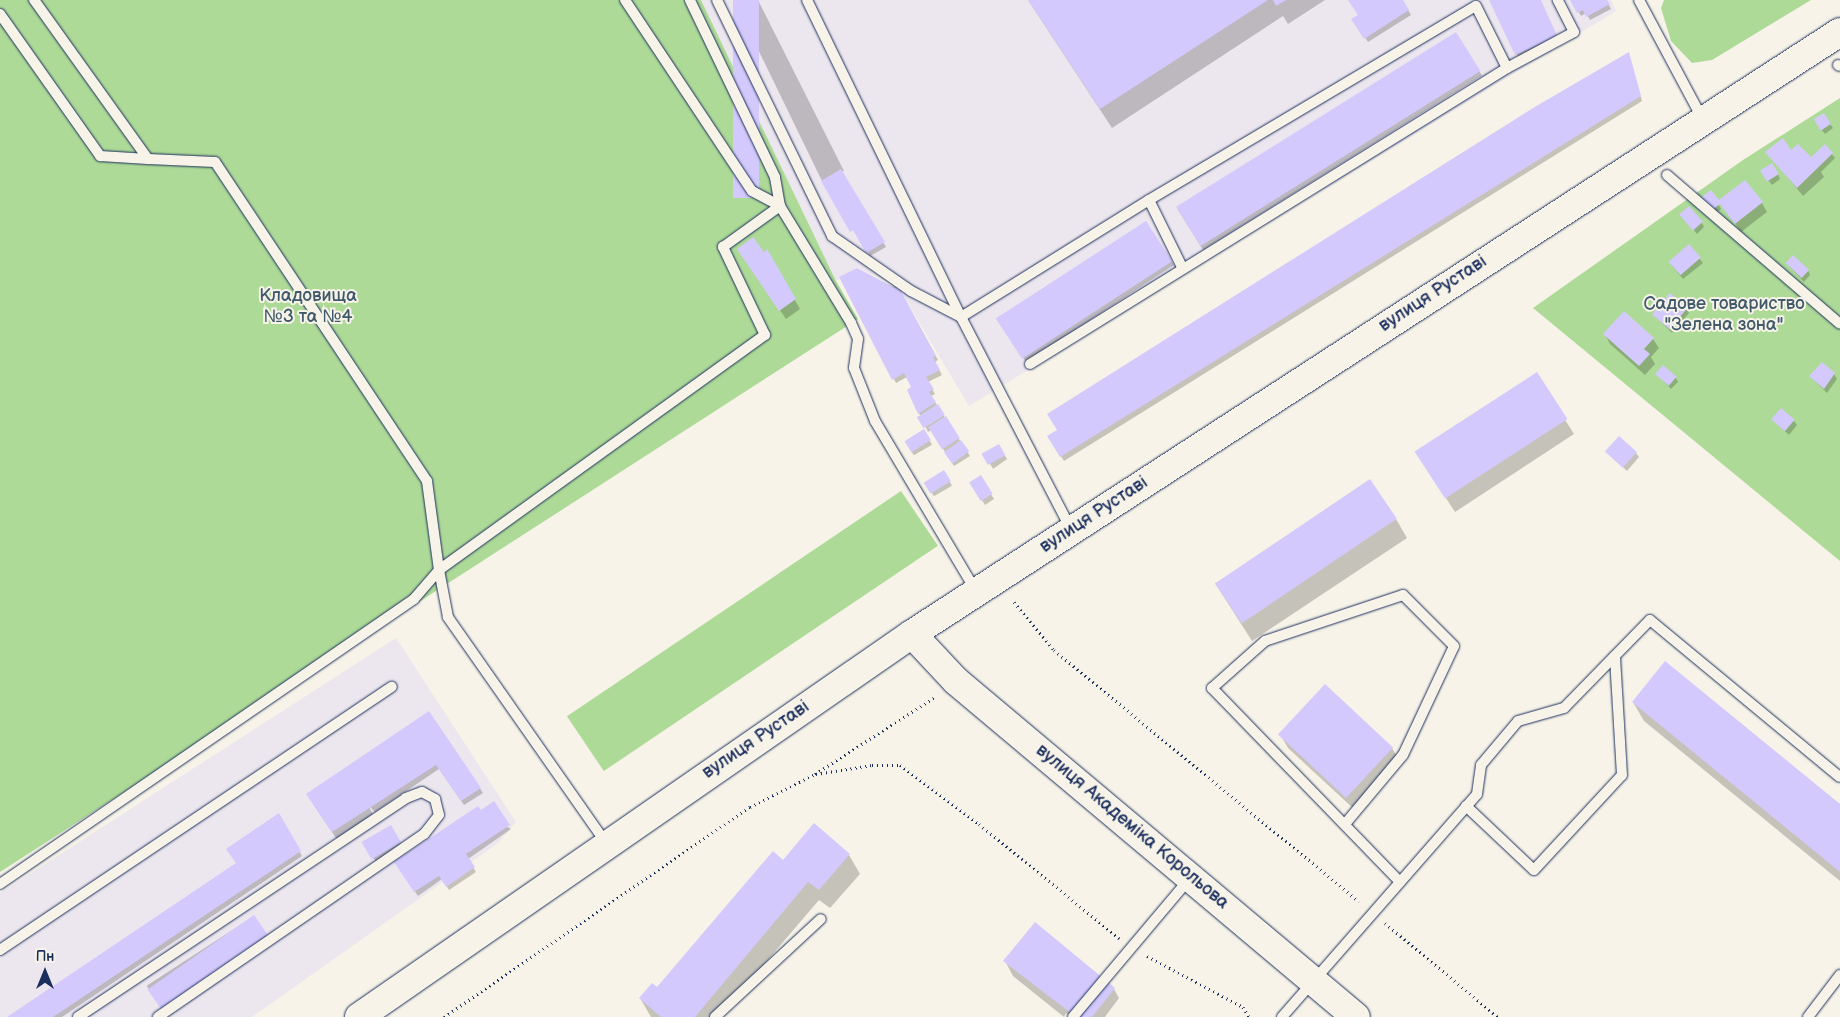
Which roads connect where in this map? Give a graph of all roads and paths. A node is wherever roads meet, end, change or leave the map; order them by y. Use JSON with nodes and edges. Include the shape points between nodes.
{"nodes":[{"id":1,"x":34,"y":0,"type":"edge"},
{"id":2,"x":625,"y":0,"type":"edge"},
{"id":3,"x":690,"y":0,"type":"edge"},
{"id":4,"x":717,"y":0,"type":"edge"},
{"id":5,"x":807,"y":0,"type":"edge"},
{"id":6,"x":1558,"y":0,"type":"edge"},
{"id":7,"x":1639,"y":0,"type":"edge"},
{"id":8,"x":0,"y":14,"type":"edge"},
{"id":9,"x":1840,"y":32,"type":"edge"},
{"id":10,"x":1507,"y":68,"type":"junction"},
{"id":11,"x":1703,"y":120,"type":"junction"},
{"id":12,"x":148,"y":159,"type":"junction"},
{"id":13,"x":1667,"y":175,"type":"dead end"},
{"id":14,"x":1148,"y":200,"type":"junction"},
{"id":15,"x":780,"y":206,"type":"junction"},
{"id":16,"x":1182,"y":267,"type":"junction"},
{"id":17,"x":961,"y":317,"type":"junction"},
{"id":18,"x":1840,"y":324,"type":"edge"},
{"id":19,"x":1030,"y":364,"type":"dead end"},
{"id":20,"x":1071,"y":530,"type":"junction"},
{"id":21,"x":439,"y":570,"type":"junction"},
{"id":22,"x":976,"y":592,"type":"junction"},
{"id":23,"x":1014,"y":602,"type":"dead end"},
{"id":24,"x":912,"y":634,"type":"junction"},
{"id":25,"x":1615,"y":656,"type":"junction"},
{"id":26,"x":392,"y":687,"type":"dead end"},
{"id":27,"x":935,"y":696,"type":"dead end"},
{"id":28,"x":813,"y":775,"type":"junction"},
{"id":29,"x":1840,"y":777,"type":"edge"},
{"id":30,"x":1466,"y":806,"type":"junction"},
{"id":31,"x":1345,"y":824,"type":"junction"},
{"id":32,"x":606,"y":843,"type":"junction"},
{"id":33,"x":1192,"y":876,"type":"junction"},
{"id":34,"x":1400,"y":882,"type":"junction"},
{"id":35,"x":0,"y":884,"type":"edge"},
{"id":36,"x":1373,"y":913,"type":"junction"},
{"id":37,"x":821,"y":919,"type":"dead end"},
{"id":38,"x":1132,"y":948,"type":"junction"},
{"id":39,"x":0,"y":950,"type":"edge"},
{"id":40,"x":1840,"y":975,"type":"edge"},
{"id":41,"x":1312,"y":981,"type":"junction"},
{"id":42,"x":78,"y":1017,"type":"edge"},
{"id":43,"x":158,"y":1017,"type":"edge"},
{"id":44,"x":359,"y":1017,"type":"edge"},
{"id":45,"x":444,"y":1017,"type":"edge"},
{"id":46,"x":715,"y":1017,"type":"edge"},
{"id":47,"x":1073,"y":1017,"type":"edge"},
{"id":48,"x":1249,"y":1017,"type":"edge"},
{"id":49,"x":1282,"y":1017,"type":"edge"},
{"id":50,"x":1356,"y":1017,"type":"edge"},
{"id":51,"x":1498,"y":1017,"type":"edge"},
{"id":52,"x":1808,"y":1017,"type":"edge"}],
"edges":[{"from":1,"to":12,"type":"lane"},
{"from":2,"to":15,"type":"lane","via":[[752,191]]},
{"from":3,"to":15,"type":"lane","via":[[775,177]]},
{"from":4,"to":17,"type":"lane","via":[[832,236],[911,291]]},
{"from":5,"to":17,"type":"lane"},
{"from":6,"to":10,"type":"lane","via":[[1574,32]]},
{"from":7,"to":11,"type":"lane"},
{"from":8,"to":12,"type":"lane","via":[[100,156]]},
{"from":9,"to":11,"type":"main road","name":"вулиця Руставі"},
{"from":10,"to":14,"type":"lane","via":[[1476,6]]},
{"from":10,"to":16,"type":"lane"},
{"from":11,"to":20,"type":"main road","name":"вулиця Руставі"},
{"from":12,"to":21,"type":"lane","via":[[215,162],[426,481]]},
{"from":13,"to":18,"type":"lane"},
{"from":14,"to":16,"type":"lane"},
{"from":14,"to":17,"type":"lane"},
{"from":15,"to":21,"type":"lane","via":[[723,247],[765,335]]},
{"from":15,"to":22,"type":"lane","via":[[852,323],[858,339],[854,368],[875,421]]},
{"from":16,"to":19,"type":"lane"},
{"from":17,"to":20,"type":"lane"},
{"from":20,"to":22,"type":"main road","name":"вулиця Руставі"},
{"from":21,"to":32,"type":"lane","via":[[448,617]]},
{"from":21,"to":35,"type":"lane","via":[[414,599]]},
{"from":22,"to":24,"type":"main road","name":"вулиця Руставі"},
{"from":23,"to":36,"type":"path","via":[[1054,650]]},
{"from":24,"to":32,"type":"main road","name":"вулиця Руставі"},
{"from":24,"to":33,"type":"main road","name":"вулиця Академіка Корольова","via":[[956,681]]},
{"from":25,"to":29,"type":"lane","via":[[1650,620]]},
{"from":25,"to":30,"type":"lane","via":[[1564,708],[1518,721],[1481,765],[1478,794]]},
{"from":25,"to":30,"type":"lane","via":[[1622,775],[1534,870]]},
{"from":26,"to":39,"type":"lane"},
{"from":27,"to":28,"type":"path"},
{"from":28,"to":38,"type":"path","via":[[872,765],[900,765],[979,824]]},
{"from":28,"to":45,"type":"path","via":[[750,807]]},
{"from":30,"to":34,"type":"lane"},
{"from":31,"to":31,"type":"lane","via":[[1212,688],[1265,641],[1403,595],[1454,646],[1403,755]]},
{"from":31,"to":34,"type":"lane"},
{"from":32,"to":44,"type":"main road","name":"вулиця Руставі"},
{"from":33,"to":38,"type":"lane"},
{"from":33,"to":41,"type":"main road","name":"вулиця Академіка Корольова"},
{"from":34,"to":36,"type":"lane"},
{"from":36,"to":41,"type":"lane"},
{"from":36,"to":51,"type":"path"},
{"from":37,"to":46,"type":"lane"},
{"from":38,"to":47,"type":"lane"},
{"from":38,"to":48,"type":"path","via":[[1243,1007]]},
{"from":40,"to":52,"type":"lane"},
{"from":41,"to":49,"type":"lane"},
{"from":41,"to":50,"type":"main road","name":"вулиця Академіка Корольова"},
{"from":42,"to":43,"type":"lane","via":[[406,798],[422,792],[435,799],[440,816],[424,834]]}]}
